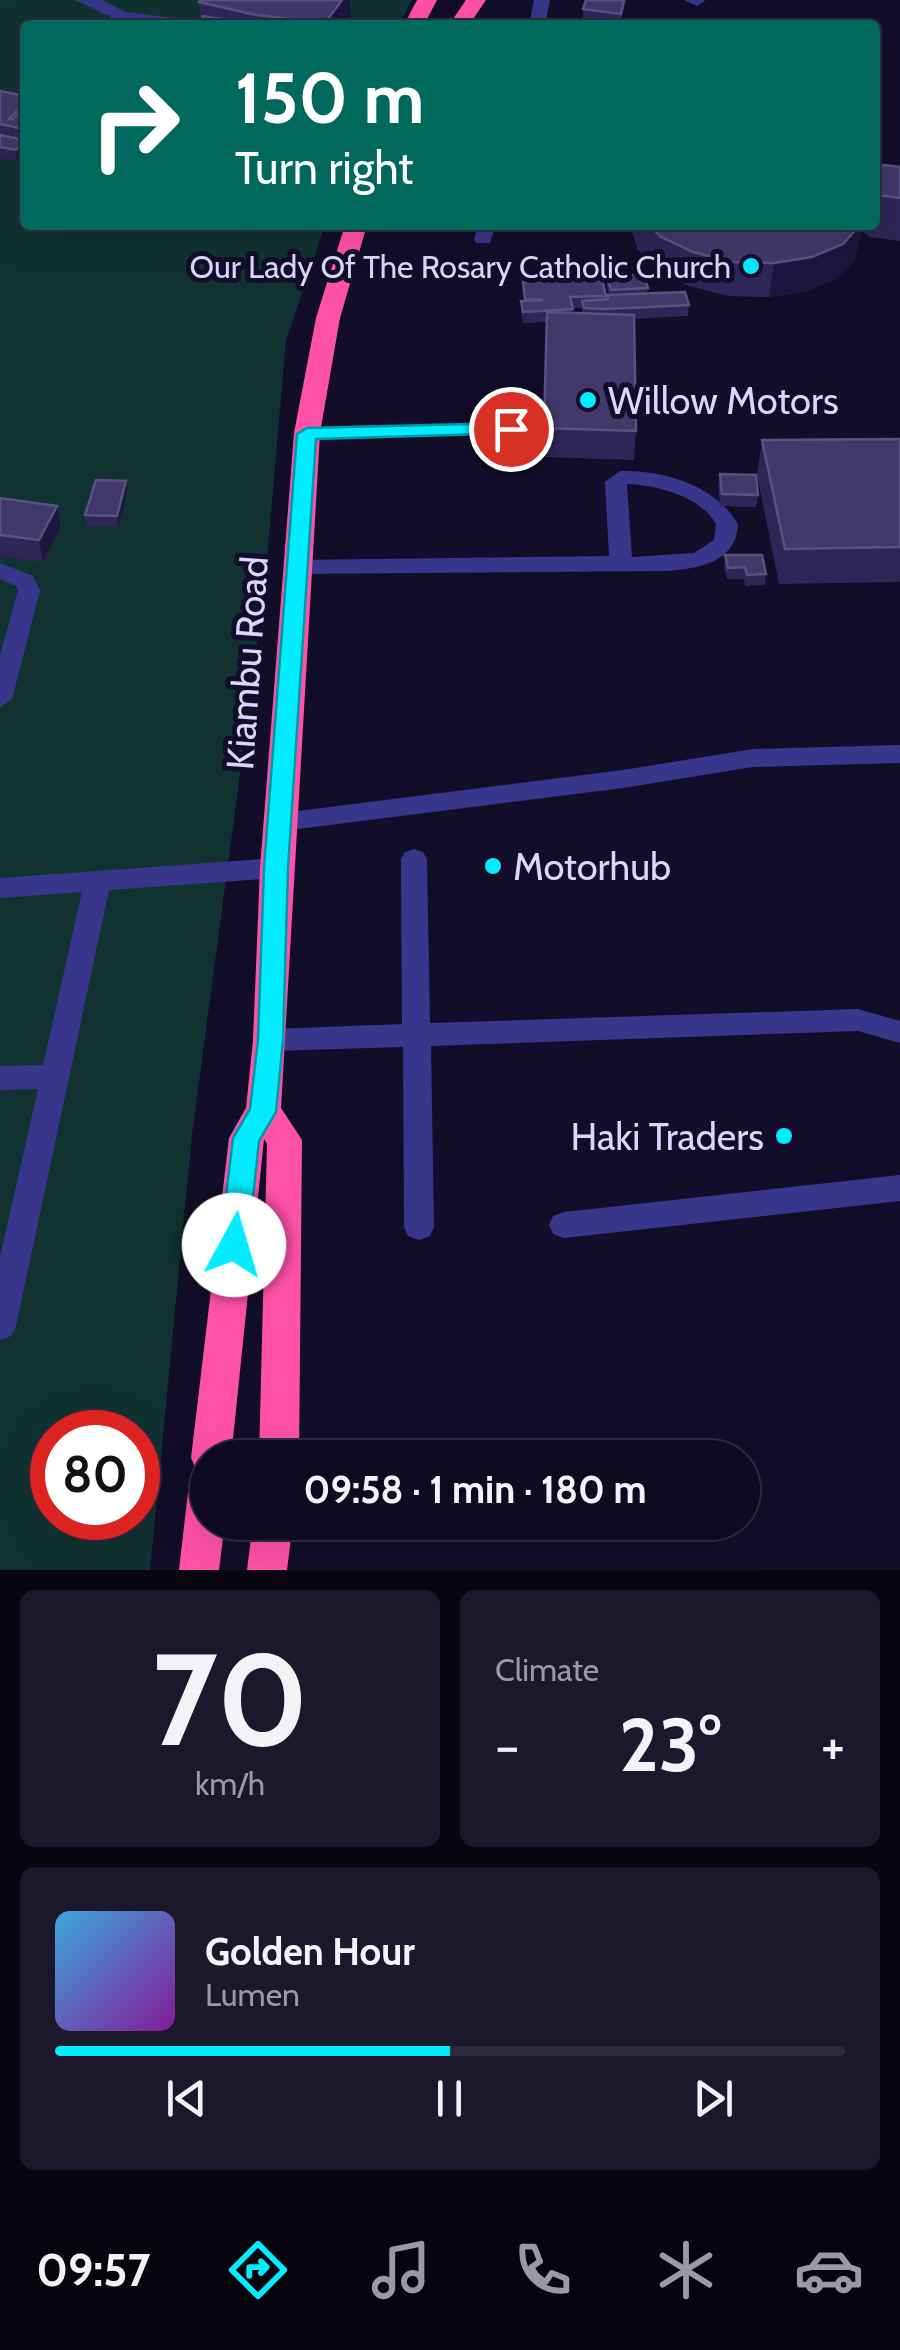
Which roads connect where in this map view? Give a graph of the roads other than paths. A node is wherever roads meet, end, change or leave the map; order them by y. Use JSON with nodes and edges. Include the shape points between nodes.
{"nodes":[{"id":1,"x":83,"y":0,"type":"edge"},
{"id":2,"x":116,"y":20,"type":"edge"},
{"id":3,"x":354,"y":230,"type":"edge"},
{"id":4,"x":511,"y":429,"type":"dead end"},
{"id":5,"x":307,"y":434,"type":"junction"},
{"id":6,"x":621,"y":562,"type":"junction"},
{"id":7,"x":298,"y":566,"type":"junction"},
{"id":8,"x":0,"y":570,"type":"edge"},
{"id":9,"x":0,"y":699,"type":"edge"},
{"id":10,"x":900,"y":754,"type":"edge"},
{"id":11,"x":282,"y":822,"type":"junction"},
{"id":12,"x":414,"y":859,"type":"dead end"},
{"id":13,"x":276,"y":868,"type":"junction"},
{"id":14,"x":98,"y":881,"type":"junction"},
{"id":15,"x":0,"y":888,"type":"edge"},
{"id":16,"x":900,"y":1032,"type":"edge"},
{"id":17,"x":415,"y":1036,"type":"junction"},
{"id":18,"x":270,"y":1040,"type":"junction"},
{"id":19,"x":56,"y":1077,"type":"junction"},
{"id":20,"x":0,"y":1078,"type":"edge"},
{"id":21,"x":263,"y":1112,"type":"junction"},
{"id":22,"x":900,"y":1188,"type":"edge"},
{"id":23,"x":564,"y":1225,"type":"dead end"},
{"id":24,"x":419,"y":1227,"type":"dead end"},
{"id":25,"x":0,"y":1326,"type":"edge"},
{"id":26,"x":213,"y":1440,"type":"edge"},
{"id":27,"x":279,"y":1440,"type":"edge"},
{"id":28,"x":202,"y":1540,"type":"edge"},
{"id":29,"x":271,"y":1540,"type":"edge"},
{"id":30,"x":199,"y":1570,"type":"edge"},
{"id":31,"x":267,"y":1570,"type":"edge"}],
"edges":[{"from":1,"to":2,"type":"street","via":[[106,6]]},
{"from":3,"to":5,"type":"highway","name":"Kiambu Road","via":[[328,318]]},
{"from":4,"to":5,"type":"street"},
{"from":5,"to":7,"type":"highway","name":"Kiambu Road"},
{"from":6,"to":6,"type":"street","via":[[620,478],[666,482],[712,504],[725,518],[724,545],[698,560]]},
{"from":6,"to":7,"type":"street"},
{"from":7,"to":11,"type":"highway","name":"Kiambu Road"},
{"from":8,"to":9,"type":"street","via":[[29,591]]},
{"from":10,"to":11,"type":"street","via":[[754,758]]},
{"from":11,"to":13,"type":"highway","name":"Kiambu Road"},
{"from":12,"to":17,"type":"street"},
{"from":13,"to":14,"type":"street"},
{"from":13,"to":18,"type":"highway","name":"Kiambu Road"},
{"from":14,"to":15,"type":"street"},
{"from":14,"to":19,"type":"street"},
{"from":16,"to":17,"type":"street","via":[[858,1020]]},
{"from":17,"to":18,"type":"street"},
{"from":17,"to":24,"type":"street"},
{"from":18,"to":21,"type":"highway","name":"Kiambu Road"},
{"from":19,"to":20,"type":"street"},
{"from":19,"to":25,"type":"street"},
{"from":21,"to":26,"type":"highway","name":"Kiambu Road","via":[[246,1138]]},
{"from":21,"to":27,"type":"highway","via":[[285,1140]]},
{"from":22,"to":23,"type":"street"},
{"from":28,"to":30,"type":"highway"},
{"from":29,"to":31,"type":"highway"}]}
